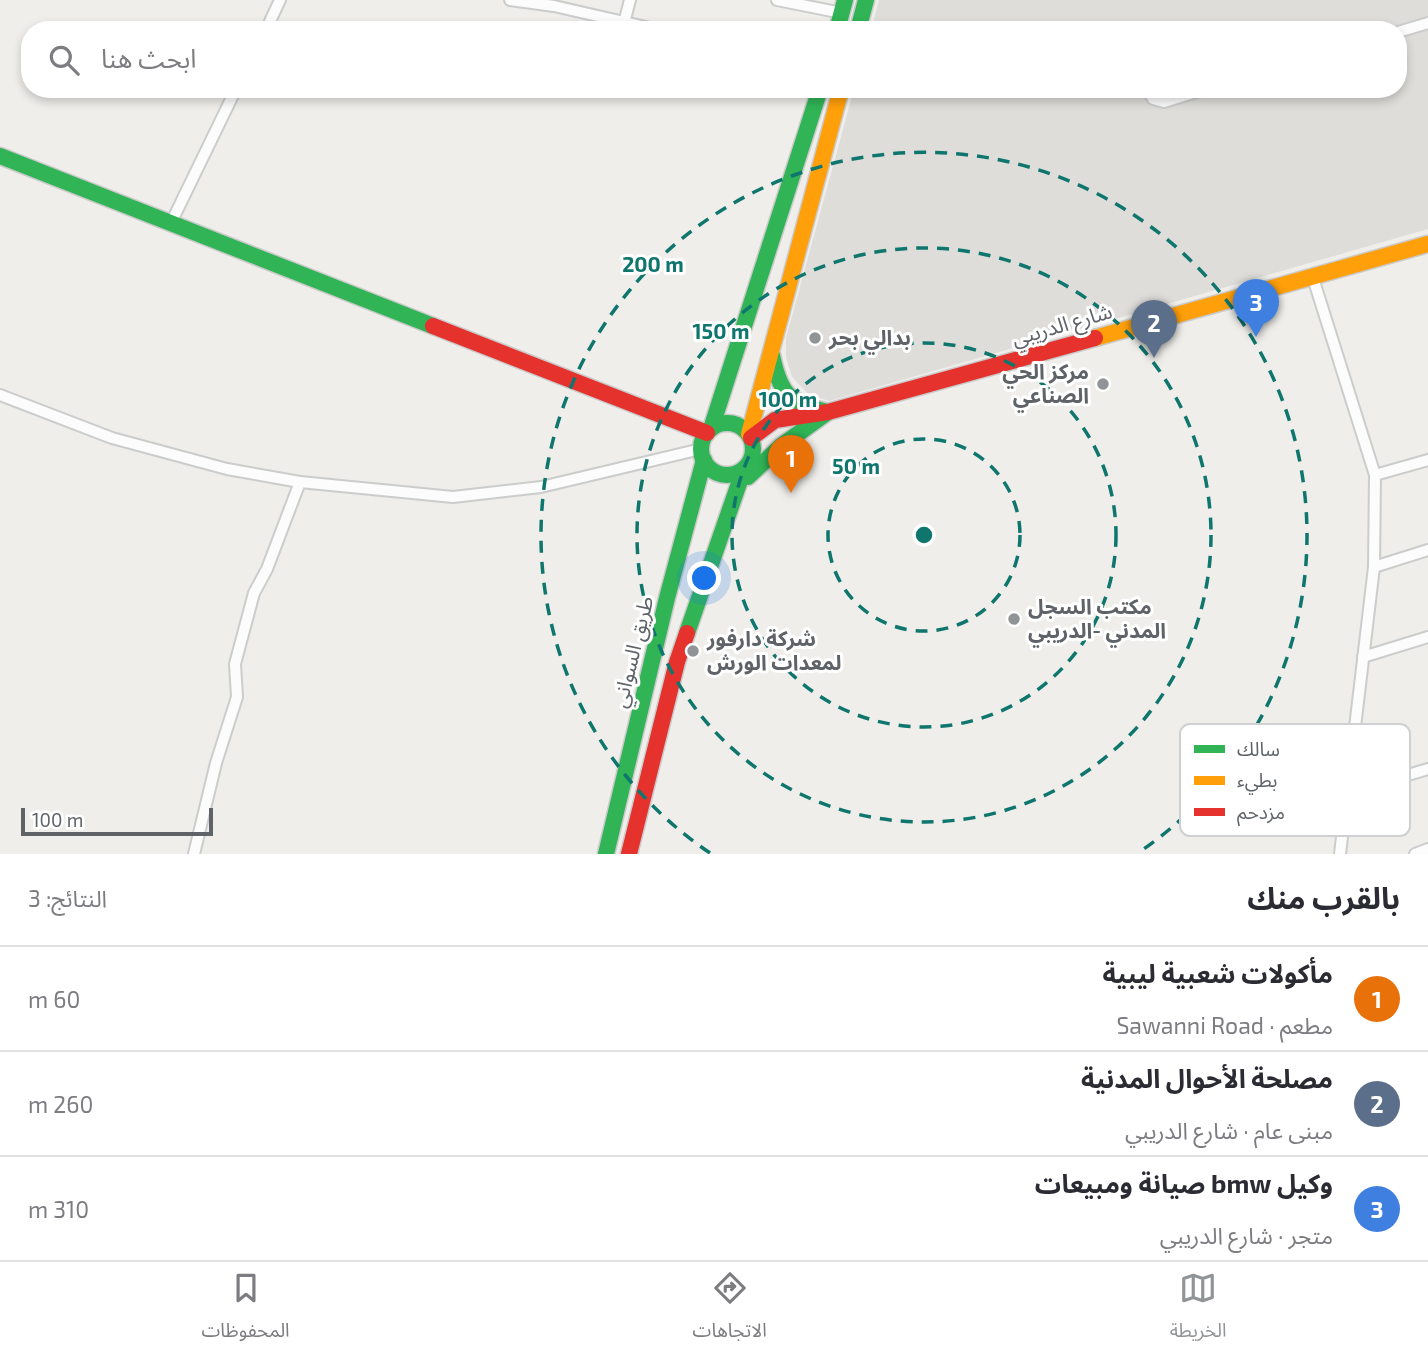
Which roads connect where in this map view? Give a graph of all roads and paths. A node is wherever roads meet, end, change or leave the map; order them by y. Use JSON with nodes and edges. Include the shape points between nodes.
{"nodes":[{"id":1,"x":280,"y":0,"type":"edge"},
{"id":2,"x":510,"y":0,"type":"edge"},
{"id":3,"x":630,"y":0,"type":"edge"},
{"id":4,"x":777,"y":0,"type":"edge"},
{"id":5,"x":866,"y":0,"type":"edge"},
{"id":6,"x":534,"y":1,"type":"edge"},
{"id":7,"x":844,"y":7,"type":"edge"},
{"id":8,"x":270,"y":21,"type":"edge"},
{"id":9,"x":616,"y":21,"type":"edge"},
{"id":10,"x":625,"y":21,"type":"edge"},
{"id":11,"x":860,"y":21,"type":"edge"},
{"id":12,"x":1428,"y":23,"type":"edge"},
{"id":13,"x":1407,"y":29,"type":"edge"},
{"id":14,"x":232,"y":98,"type":"edge"},
{"id":15,"x":817,"y":98,"type":"edge"},
{"id":16,"x":838,"y":98,"type":"edge"},
{"id":17,"x":1152,"y":98,"type":"edge"},
{"id":18,"x":1177,"y":98,"type":"edge"},
{"id":19,"x":0,"y":156,"type":"edge"},
{"id":20,"x":171,"y":223,"type":"junction"},
{"id":21,"x":1428,"y":244,"type":"edge"},
{"id":22,"x":1312,"y":278,"type":"junction"},
{"id":23,"x":772,"y":352,"type":"junction"},
{"id":24,"x":0,"y":395,"type":"edge"},
{"id":25,"x":828,"y":412,"type":"junction"},
{"id":26,"x":709,"y":431,"type":"junction"},
{"id":27,"x":750,"y":436,"type":"junction"},
{"id":28,"x":703,"y":455,"type":"junction"},
{"id":29,"x":1428,"y":460,"type":"edge"},
{"id":30,"x":744,"y":469,"type":"junction"},
{"id":31,"x":1375,"y":475,"type":"junction"},
{"id":32,"x":300,"y":482,"type":"junction"},
{"id":33,"x":737,"y":490,"type":"junction"},
{"id":34,"x":1428,"y":550,"type":"edge"},
{"id":35,"x":1374,"y":567,"type":"junction"},
{"id":36,"x":1428,"y":637,"type":"edge"},
{"id":37,"x":1363,"y":657,"type":"junction"},
{"id":38,"x":1356,"y":724,"type":"edge"},
{"id":39,"x":1428,"y":769,"type":"edge"},
{"id":40,"x":1410,"y":774,"type":"edge"},
{"id":41,"x":1342,"y":836,"type":"edge"},
{"id":42,"x":1428,"y":849,"type":"edge"},
{"id":43,"x":194,"y":854,"type":"edge"},
{"id":44,"x":606,"y":854,"type":"edge"},
{"id":45,"x":629,"y":854,"type":"edge"},
{"id":46,"x":1340,"y":854,"type":"edge"},
{"id":47,"x":1415,"y":854,"type":"edge"}],
"edges":[{"from":1,"to":8,"type":"street"},
{"from":2,"to":6,"type":"street"},
{"from":3,"to":10,"type":"street"},
{"from":4,"to":7,"type":"street"},
{"from":5,"to":11,"type":"main road"},
{"from":6,"to":9,"type":"street"},
{"from":12,"to":13,"type":"street"},
{"from":14,"to":20,"type":"street"},
{"from":15,"to":26,"type":"main road"},
{"from":16,"to":23,"type":"main road"},
{"from":17,"to":18,"type":"street","via":[[1164,102]]},
{"from":19,"to":20,"type":"main road"},
{"from":20,"to":26,"type":"main road"},
{"from":21,"to":22,"type":"main road","name":"شارع الدريبي"},
{"from":22,"to":25,"type":"main road","name":"شارع الدريبي"},
{"from":22,"to":31,"type":"street"},
{"from":23,"to":25,"type":"main road","via":[[776,376],[786,395],[804,407]]},
{"from":23,"to":27,"type":"main road"},
{"from":24,"to":32,"type":"street","via":[[112,438],[227,469]]},
{"from":25,"to":27,"type":"main road","name":"شارع الدريبي","via":[[775,421]]},
{"from":25,"to":33,"type":"main road","via":[[765,459]]},
{"from":26,"to":27,"type":"main road","via":[[734,424]]},
{"from":26,"to":28,"type":"main road"},
{"from":27,"to":30,"type":"main road","via":[[753,455]]},
{"from":28,"to":30,"type":"main road","via":[[711,469],[722,474]]},
{"from":28,"to":32,"type":"street","via":[[541,487],[453,497]]},
{"from":28,"to":44,"type":"main road","name":"طريق السواني"},
{"from":29,"to":31,"type":"street"},
{"from":30,"to":33,"type":"main road"},
{"from":31,"to":35,"type":"street"},
{"from":32,"to":43,"type":"street","via":[[254,593],[235,664],[237,697]]},
{"from":33,"to":45,"type":"main road","via":[[677,662]]},
{"from":34,"to":35,"type":"street"},
{"from":35,"to":37,"type":"street"},
{"from":36,"to":37,"type":"street"},
{"from":37,"to":38,"type":"street"},
{"from":39,"to":40,"type":"street"},
{"from":41,"to":46,"type":"street"},
{"from":42,"to":47,"type":"street"}]}
